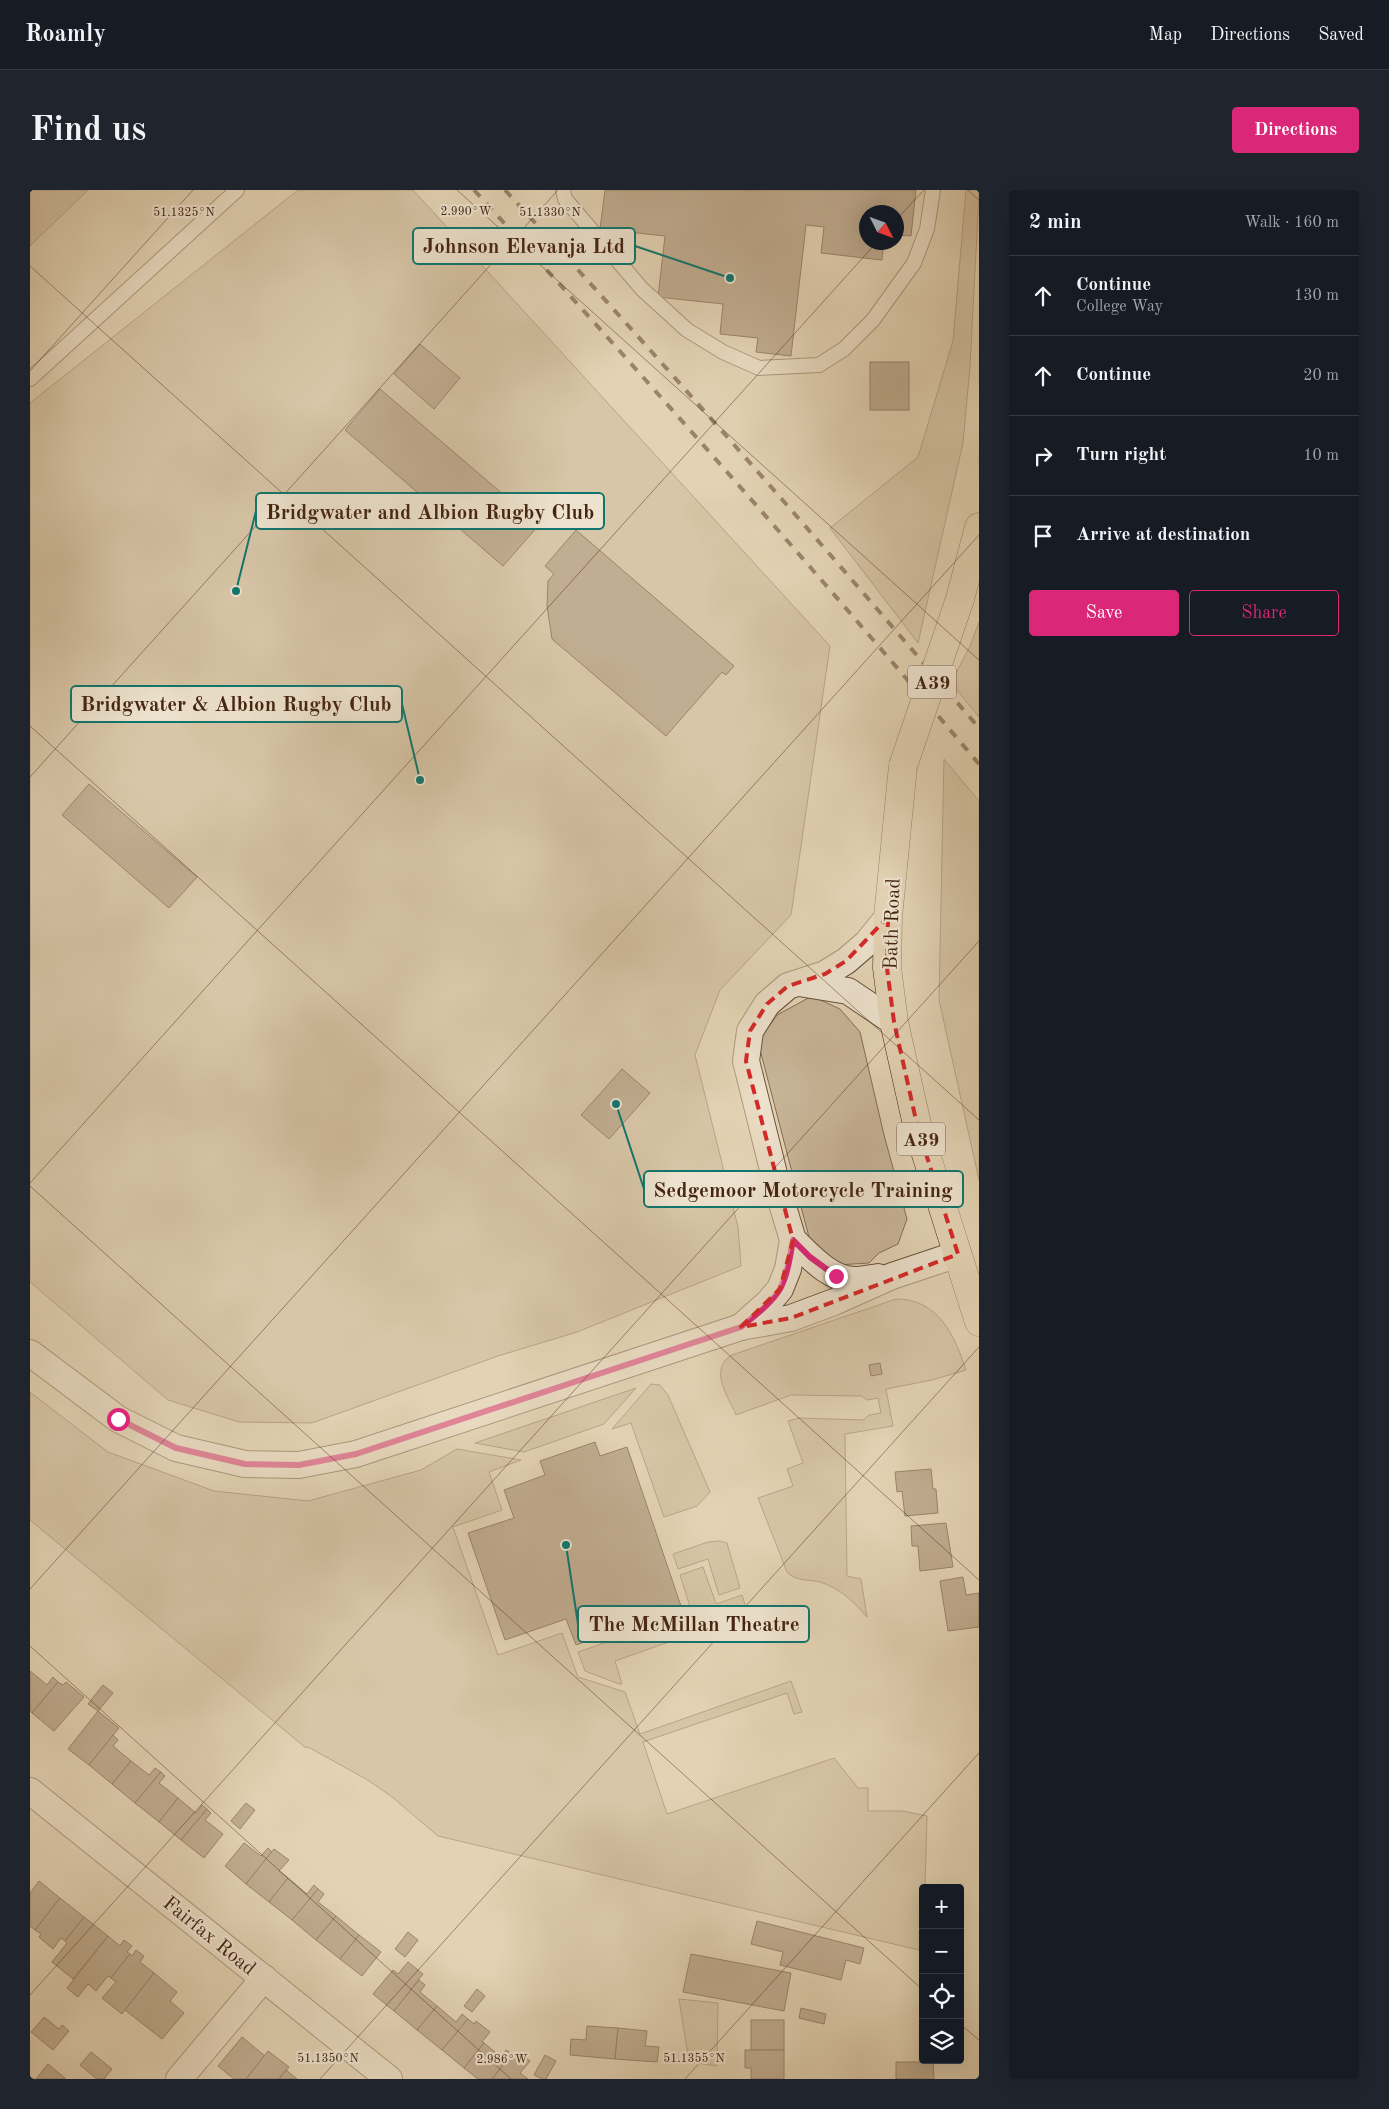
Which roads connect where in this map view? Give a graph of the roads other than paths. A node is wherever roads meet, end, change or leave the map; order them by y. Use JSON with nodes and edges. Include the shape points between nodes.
{"nodes":[{"id":1,"x":237,"y":190,"type":"edge"},
{"id":2,"x":563,"y":190,"type":"edge"},
{"id":3,"x":933,"y":190,"type":"edge"},
{"id":4,"x":30,"y":379,"type":"edge"},
{"id":5,"x":979,"y":527,"type":"edge"},
{"id":6,"x":888,"y":917,"type":"junction"},
{"id":7,"x":799,"y":983,"type":"junction"},
{"id":8,"x":894,"y":1022,"type":"junction"},
{"id":9,"x":793,"y":1240,"type":"junction"},
{"id":10,"x":958,"y":1254,"type":"junction"},
{"id":11,"x":892,"y":1276,"type":"junction"},
{"id":12,"x":979,"y":1322,"type":"edge"},
{"id":13,"x":741,"y":1327,"type":"junction"},
{"id":14,"x":30,"y":1353,"type":"edge"},
{"id":15,"x":30,"y":1791,"type":"edge"},
{"id":16,"x":264,"y":1978,"type":"junction"},
{"id":17,"x":179,"y":2079,"type":"edge"},
{"id":18,"x":389,"y":2079,"type":"edge"}],
"edges":[{"from":1,"to":4,"type":"lane"},
{"from":2,"to":3,"type":"lane","via":[[565,199],[642,290],[687,330],[723,352],[759,368],[819,365],[844,348],[872,320],[914,264],[927,229]]},
{"from":5,"to":6,"type":"main road","name":"Bath Road","number":"A39","bridge":true,"via":[[960,598],[904,766]]},
{"from":6,"to":7,"type":"street","via":[[867,943],[846,961],[825,974]]},
{"from":6,"to":8,"type":"main road","name":"Bath Road","number":"A39","via":[[887,968]]},
{"from":7,"to":8,"type":"street","via":[[848,991]]},
{"from":7,"to":9,"type":"street","via":[[788,986],[767,1004],[750,1031],[746,1061]]},
{"from":8,"to":10,"type":"main road","name":"Bath Road","number":"A39","via":[[918,1129]]},
{"from":9,"to":11,"type":"street","via":[[836,1276],[853,1280]]},
{"from":9,"to":13,"type":"street","via":[[788,1269],[780,1289]]},
{"from":10,"to":11,"type":"street"},
{"from":10,"to":12,"type":"main road","name":"Bath Road","number":"A39"},
{"from":11,"to":13,"type":"street","via":[[791,1318]]},
{"from":13,"to":14,"type":"street","via":[[382,1446],[299,1465],[245,1464],[176,1448],[118,1419]]},
{"from":15,"to":16,"type":"street","name":"Fairfax Road"},
{"from":16,"to":17,"type":"street"},
{"from":16,"to":18,"type":"street","name":"Fairfax Road"}]}
